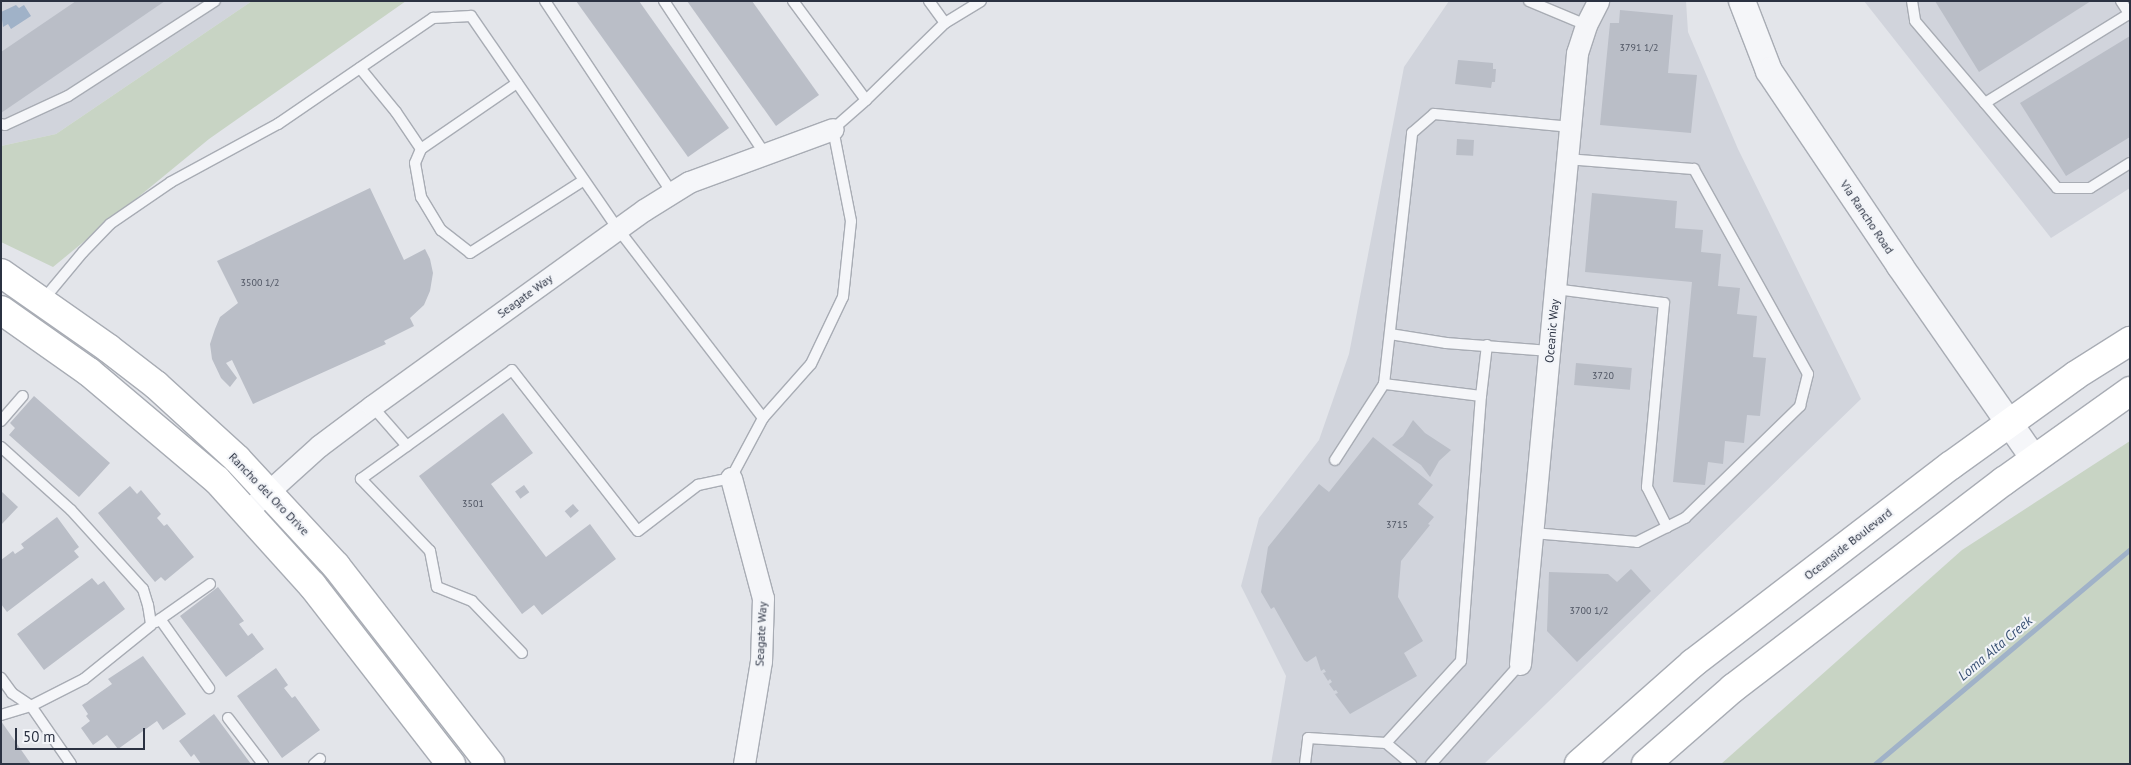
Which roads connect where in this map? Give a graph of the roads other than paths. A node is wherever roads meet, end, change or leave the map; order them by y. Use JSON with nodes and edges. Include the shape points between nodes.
{"nodes":[{"id":1,"x":215,"y":1,"type":"edge"},
{"id":2,"x":546,"y":1,"type":"edge"},
{"id":3,"x":664,"y":1,"type":"edge"},
{"id":4,"x":793,"y":1,"type":"edge"},
{"id":5,"x":928,"y":1,"type":"edge"},
{"id":6,"x":981,"y":1,"type":"edge"},
{"id":7,"x":1529,"y":1,"type":"edge"},
{"id":8,"x":1598,"y":1,"type":"edge"},
{"id":9,"x":1742,"y":1,"type":"edge"},
{"id":10,"x":1912,"y":1,"type":"edge"},
{"id":11,"x":2121,"y":1,"type":"edge"},
{"id":12,"x":2129,"y":14,"type":"edge"},
{"id":13,"x":945,"y":23,"type":"junction"},
{"id":14,"x":1586,"y":25,"type":"junction"},
{"id":15,"x":360,"y":68,"type":"junction"},
{"id":16,"x":517,"y":83,"type":"junction"},
{"id":17,"x":866,"y":100,"type":"junction"},
{"id":18,"x":1985,"y":103,"type":"junction"},
{"id":19,"x":1,"y":124,"type":"edge"},
{"id":20,"x":1571,"y":127,"type":"junction"},
{"id":21,"x":833,"y":129,"type":"junction"},
{"id":22,"x":421,"y":149,"type":"junction"},
{"id":23,"x":765,"y":154,"type":"junction"},
{"id":24,"x":1568,"y":160,"type":"junction"},
{"id":25,"x":2130,"y":163,"type":"edge"},
{"id":26,"x":584,"y":180,"type":"junction"},
{"id":27,"x":672,"y":193,"type":"junction"},
{"id":28,"x":618,"y":229,"type":"junction"},
{"id":29,"x":1,"y":273,"type":"edge"},
{"id":30,"x":1555,"y":289,"type":"junction"},
{"id":31,"x":43,"y":300,"type":"junction"},
{"id":32,"x":1,"y":310,"type":"edge"},
{"id":33,"x":1390,"y":334,"type":"junction"},
{"id":34,"x":2130,"y":341,"type":"edge"},
{"id":35,"x":1487,"y":345,"type":"junction"},
{"id":36,"x":1550,"y":351,"type":"junction"},
{"id":37,"x":1384,"y":384,"type":"junction"},
{"id":38,"x":2130,"y":391,"type":"edge"},
{"id":39,"x":23,"y":396,"type":"dead end"},
{"id":40,"x":1481,"y":396,"type":"junction"},
{"id":41,"x":372,"y":406,"type":"junction"},
{"id":42,"x":763,"y":418,"type":"junction"},
{"id":43,"x":1,"y":421,"type":"edge"},
{"id":44,"x":2010,"y":423,"type":"junction"},
{"id":45,"x":407,"y":446,"type":"junction"},
{"id":46,"x":1,"y":447,"type":"edge"},
{"id":47,"x":2034,"y":459,"type":"junction"},
{"id":48,"x":1335,"y":460,"type":"dead end"},
{"id":49,"x":731,"y":478,"type":"junction"},
{"id":50,"x":268,"y":491,"type":"junction"},
{"id":51,"x":247,"y":511,"type":"junction"},
{"id":52,"x":1666,"y":527,"type":"junction"},
{"id":53,"x":1533,"y":533,"type":"junction"},
{"id":54,"x":210,"y":584,"type":"dead end"},
{"id":55,"x":155,"y":622,"type":"junction"},
{"id":56,"x":522,"y":653,"type":"dead end"},
{"id":57,"x":1520,"y":664,"type":"joint"},
{"id":58,"x":1,"y":678,"type":"edge"},
{"id":59,"x":209,"y":688,"type":"dead end"},
{"id":60,"x":31,"y":706,"type":"junction"},
{"id":61,"x":1,"y":715,"type":"edge"},
{"id":62,"x":228,"y":718,"type":"dead end"},
{"id":63,"x":1386,"y":743,"type":"junction"},
{"id":64,"x":71,"y":764,"type":"edge"},
{"id":65,"x":263,"y":764,"type":"edge"},
{"id":66,"x":451,"y":764,"type":"edge"},
{"id":67,"x":490,"y":764,"type":"edge"},
{"id":68,"x":744,"y":764,"type":"edge"},
{"id":69,"x":1305,"y":764,"type":"edge"},
{"id":70,"x":1411,"y":764,"type":"edge"},
{"id":71,"x":1431,"y":764,"type":"edge"},
{"id":72,"x":1579,"y":764,"type":"edge"},
{"id":73,"x":1646,"y":764,"type":"edge"}],
"edges":[{"from":1,"to":19,"type":"lane","via":[[68,96]]},
{"from":2,"to":27,"type":"lane"},
{"from":3,"to":23,"type":"lane"},
{"from":4,"to":17,"type":"lane"},
{"from":5,"to":13,"type":"lane"},
{"from":6,"to":13,"type":"lane"},
{"from":7,"to":14,"type":"lane"},
{"from":8,"to":14,"type":"street","name":"Oceanic Way"},
{"from":9,"to":44,"type":"street","name":"Via Rancho Road","via":[[1769,71]]},
{"from":10,"to":18,"type":"lane","via":[[1915,21]]},
{"from":11,"to":12,"type":"lane"},
{"from":12,"to":18,"type":"lane"},
{"from":13,"to":17,"type":"lane"},
{"from":14,"to":20,"type":"street","name":"Oceanic Way","via":[[1578,53]]},
{"from":15,"to":16,"type":"lane","via":[[433,18],[471,16]]},
{"from":15,"to":22,"type":"lane"},
{"from":15,"to":31,"type":"lane","via":[[278,124],[171,182],[110,224]]},
{"from":16,"to":22,"type":"lane"},
{"from":16,"to":26,"type":"lane"},
{"from":17,"to":21,"type":"lane"},
{"from":18,"to":25,"type":"lane","via":[[2057,188],[2090,188]]},
{"from":20,"to":24,"type":"street","name":"Oceanic Way"},
{"from":20,"to":33,"type":"lane","via":[[1434,114],[1412,133]]},
{"from":21,"to":23,"type":"street","name":"Seagate Way"},
{"from":21,"to":42,"type":"lane","via":[[850,221],[842,297],[811,364]]},
{"from":22,"to":26,"type":"lane","via":[[415,163],[421,197],[441,230],[470,253]]},
{"from":23,"to":27,"type":"street","name":"Seagate Way","via":[[689,182]]},
{"from":24,"to":30,"type":"street","name":"Oceanic Way"},
{"from":24,"to":52,"type":"lane","via":[[1694,169],[1808,374],[1800,406],[1685,518]]},
{"from":26,"to":28,"type":"lane"},
{"from":27,"to":28,"type":"street","name":"Seagate Way"},
{"from":28,"to":41,"type":"street","name":"Seagate Way"},
{"from":28,"to":42,"type":"lane"},
{"from":29,"to":31,"type":"main road","name":"Rancho del Oro Drive"},
{"from":30,"to":36,"type":"street","name":"Oceanic Way"},
{"from":30,"to":52,"type":"lane","via":[[1664,303],[1648,487]]},
{"from":31,"to":50,"type":"main road","name":"Rancho del Oro Drive","via":[[156,385]]},
{"from":32,"to":51,"type":"main road","via":[[90,372],[136,409],[217,480]]},
{"from":33,"to":35,"type":"lane","via":[[1446,343]]},
{"from":33,"to":37,"type":"lane"},
{"from":34,"to":44,"type":"main road","name":"Oceanside Boulevard"},
{"from":35,"to":36,"type":"lane"},
{"from":35,"to":40,"type":"lane"},
{"from":36,"to":53,"type":"street","name":"Oceanic Way"},
{"from":37,"to":40,"type":"lane"},
{"from":37,"to":48,"type":"lane"},
{"from":38,"to":47,"type":"main road"},
{"from":39,"to":43,"type":"lane"},
{"from":40,"to":63,"type":"lane","via":[[1460,661]]},
{"from":41,"to":45,"type":"lane"},
{"from":41,"to":50,"type":"street","name":"Seagate Way","via":[[319,446]]},
{"from":42,"to":49,"type":"lane"},
{"from":44,"to":47,"type":"street","name":"Via Rancho Road"},
{"from":44,"to":72,"type":"main road","name":"Oceanside Boulevard","via":[[1693,663]]},
{"from":45,"to":49,"type":"lane","via":[[512,370],[638,531],[698,485]]},
{"from":45,"to":56,"type":"lane","via":[[361,479],[430,551],[437,587],[472,601]]},
{"from":46,"to":55,"type":"lane","via":[[71,510],[143,589]]},
{"from":47,"to":73,"type":"main road","via":[[1733,688]]},
{"from":49,"to":68,"type":"street","name":"Seagate Way","via":[[763,598],[761,661]]},
{"from":50,"to":51,"type":"street","name":"Seagate Way"},
{"from":50,"to":67,"type":"main road","name":"Rancho del Oro Drive","via":[[336,566]]},
{"from":51,"to":66,"type":"main road","via":[[312,586]]},
{"from":52,"to":53,"type":"lane","via":[[1637,542]]},
{"from":53,"to":57,"type":"street","name":"Oceanic Way"},
{"from":54,"to":55,"type":"lane"},
{"from":55,"to":59,"type":"lane"},
{"from":55,"to":60,"type":"lane","via":[[84,679]]},
{"from":57,"to":71,"type":"lane"},
{"from":58,"to":60,"type":"lane","via":[[12,693]]},
{"from":60,"to":61,"type":"lane"},
{"from":60,"to":64,"type":"lane"},
{"from":62,"to":65,"type":"lane"},
{"from":63,"to":69,"type":"lane","via":[[1308,738]]},
{"from":63,"to":70,"type":"lane"}]}
